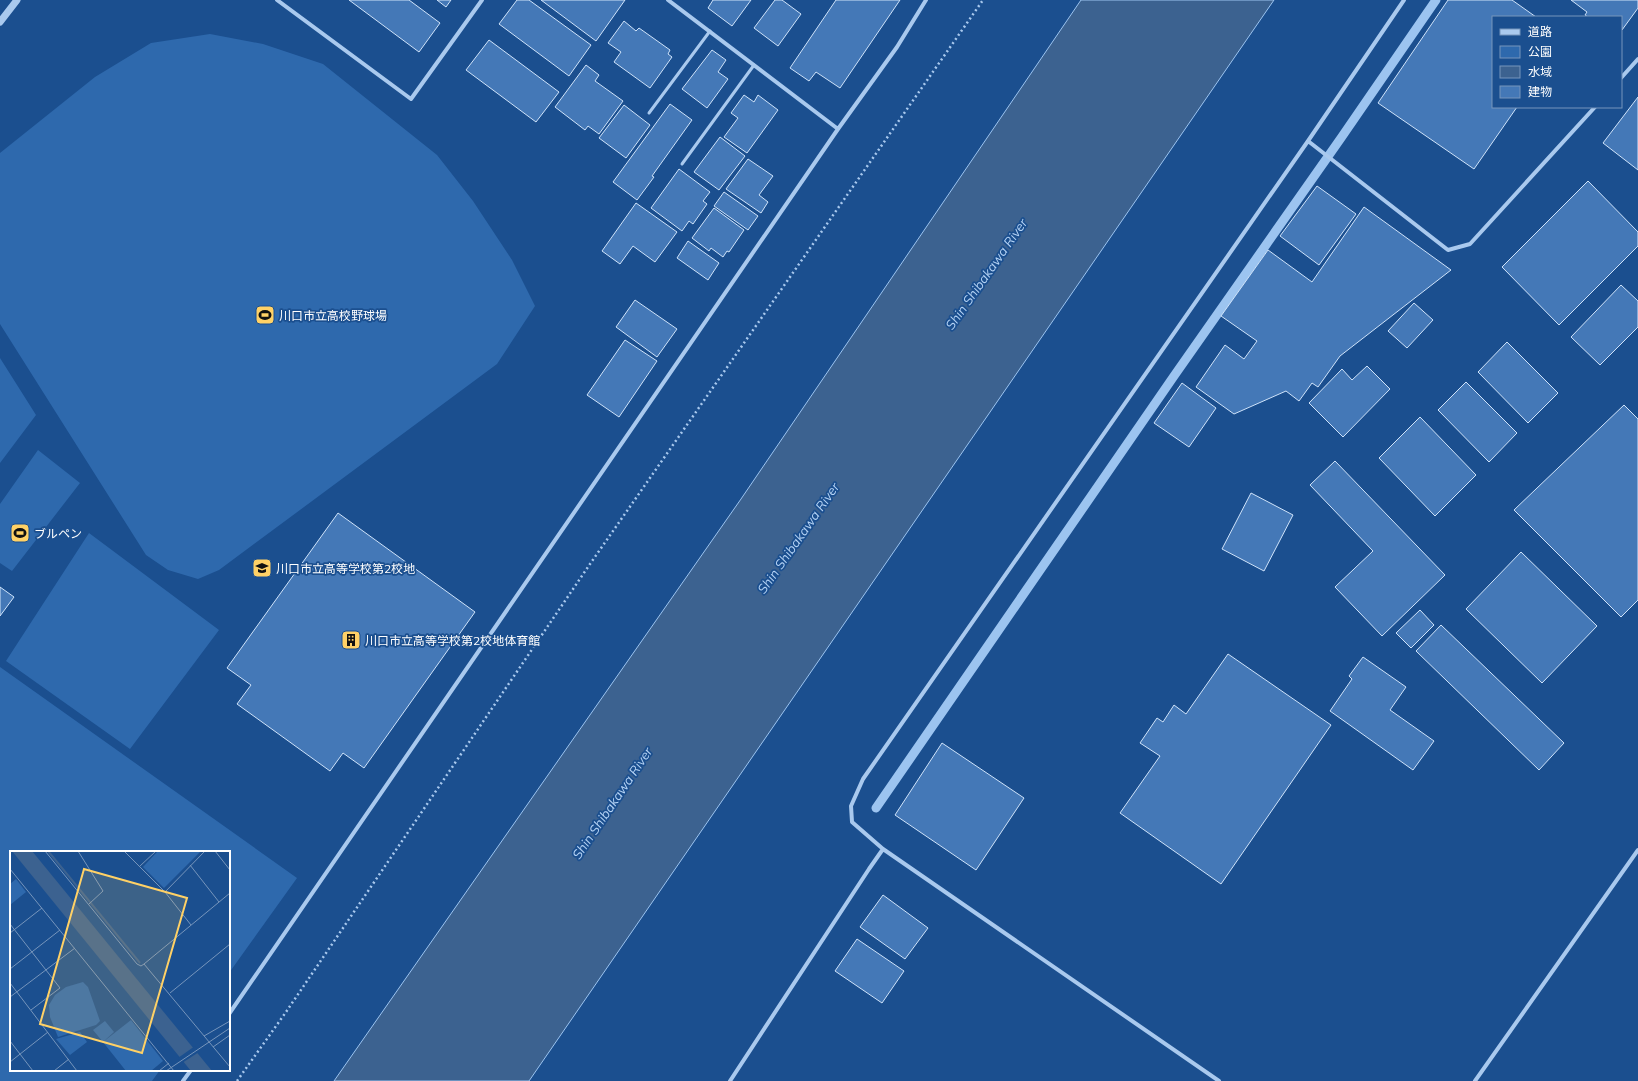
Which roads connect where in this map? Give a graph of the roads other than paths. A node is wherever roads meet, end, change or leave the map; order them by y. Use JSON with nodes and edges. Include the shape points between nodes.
{"nodes":[{"id":1,"x":17,"y":0,"type":"edge"},
{"id":2,"x":277,"y":0,"type":"edge"},
{"id":3,"x":482,"y":0,"type":"edge"},
{"id":4,"x":668,"y":0,"type":"edge"},
{"id":5,"x":926,"y":0,"type":"edge"},
{"id":6,"x":1404,"y":0,"type":"edge"},
{"id":7,"x":0,"y":22,"type":"edge"},
{"id":8,"x":710,"y":31,"type":"junction"},
{"id":9,"x":1638,"y":59,"type":"edge"},
{"id":10,"x":754,"y":65,"type":"junction"},
{"id":11,"x":1622,"y":77,"type":"edge"},
{"id":12,"x":1594,"y":108,"type":"edge"},
{"id":13,"x":649,"y":113,"type":"dead end"},
{"id":14,"x":838,"y":129,"type":"junction"},
{"id":15,"x":1308,"y":141,"type":"junction"},
{"id":16,"x":682,"y":164,"type":"dead end"},
{"id":17,"x":883,"y":849,"type":"junction"},
{"id":18,"x":1638,"y":851,"type":"edge"},
{"id":19,"x":230,"y":1013,"type":"edge"},
{"id":20,"x":190,"y":1071,"type":"edge"},
{"id":21,"x":183,"y":1081,"type":"edge"},
{"id":22,"x":730,"y":1081,"type":"edge"},
{"id":23,"x":1220,"y":1081,"type":"edge"},
{"id":24,"x":1475,"y":1081,"type":"edge"}],
"edges":[{"from":1,"to":7,"type":"street"},
{"from":2,"to":3,"type":"street","via":[[411,99]]},
{"from":4,"to":8,"type":"street"},
{"from":5,"to":14,"type":"street","via":[[897,47]]},
{"from":6,"to":15,"type":"street"},
{"from":8,"to":10,"type":"street"},
{"from":8,"to":13,"type":"lane"},
{"from":9,"to":11,"type":"street"},
{"from":10,"to":14,"type":"street"},
{"from":10,"to":16,"type":"lane"},
{"from":12,"to":15,"type":"street","via":[[1470,244],[1448,250]]},
{"from":14,"to":19,"type":"street"},
{"from":15,"to":17,"type":"street","via":[[863,779],[851,806],[852,822]]},
{"from":17,"to":22,"type":"street"},
{"from":17,"to":23,"type":"street"},
{"from":18,"to":24,"type":"street"},
{"from":20,"to":21,"type":"street"}]}
